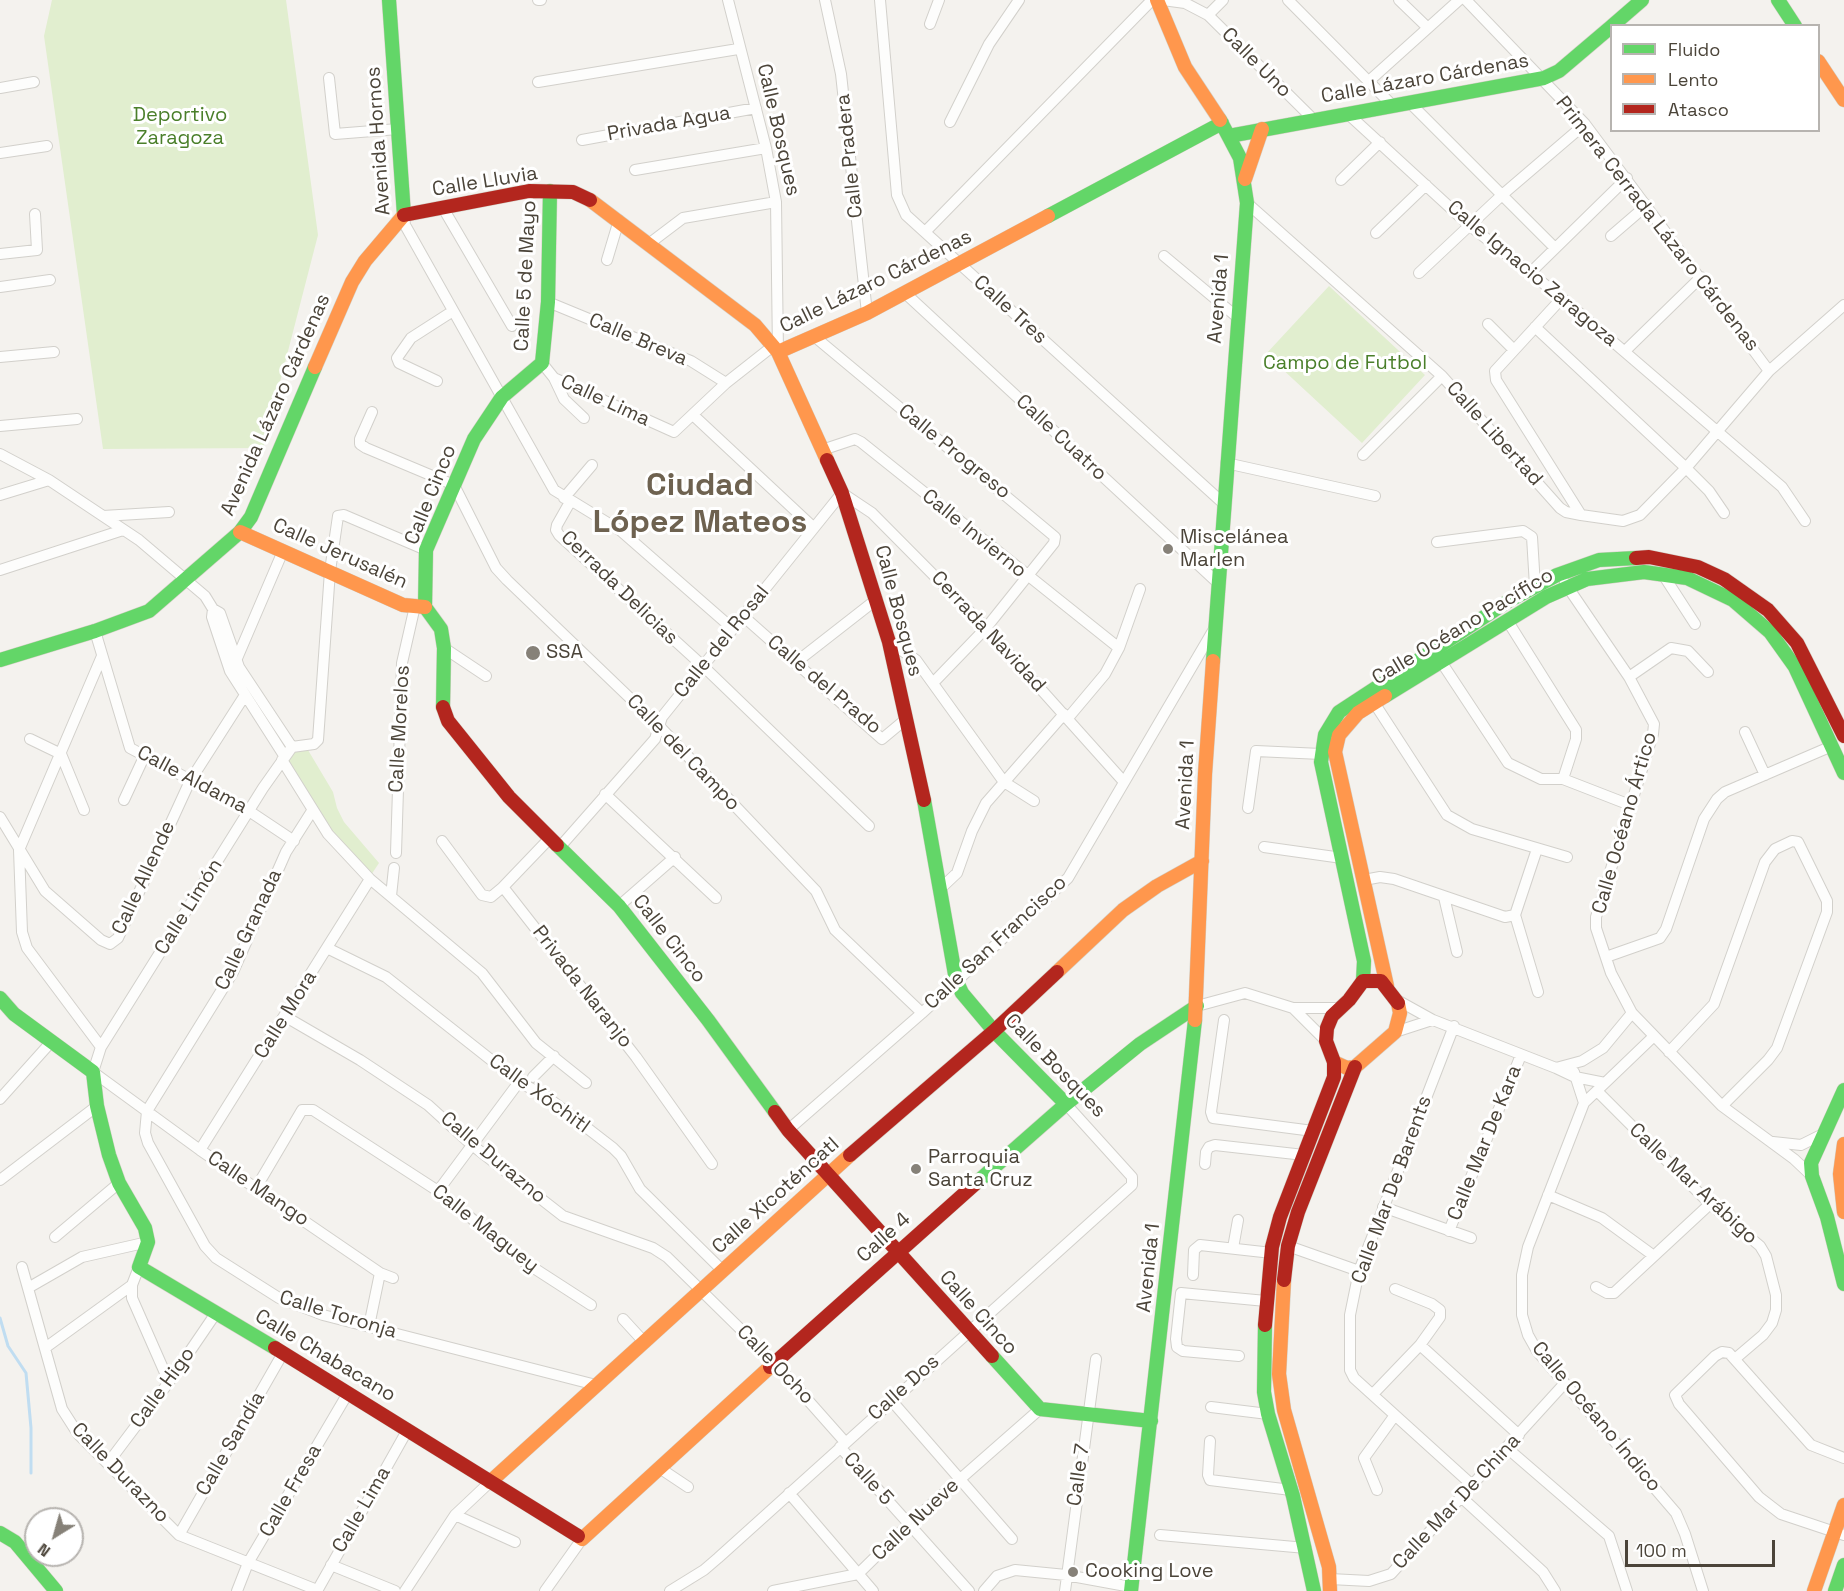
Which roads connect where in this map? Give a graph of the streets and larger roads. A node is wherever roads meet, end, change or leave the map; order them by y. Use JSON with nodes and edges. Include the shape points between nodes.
{"nodes":[{"id":1,"x":389,"y":0,"type":"edge"},
{"id":2,"x":728,"y":0,"type":"edge"},
{"id":3,"x":825,"y":0,"type":"edge"},
{"id":4,"x":880,"y":0,"type":"edge"},
{"id":5,"x":939,"y":0,"type":"edge"},
{"id":6,"x":1019,"y":0,"type":"edge"},
{"id":7,"x":1152,"y":0,"type":"edge"},
{"id":8,"x":1157,"y":0,"type":"edge"},
{"id":9,"x":1162,"y":0,"type":"edge"},
{"id":10,"x":1223,"y":0,"type":"edge"},
{"id":11,"x":1288,"y":0,"type":"edge"},
{"id":12,"x":1399,"y":0,"type":"edge"},
{"id":13,"x":1459,"y":0,"type":"edge"},
{"id":14,"x":1466,"y":0,"type":"edge"},
{"id":15,"x":1642,"y":0,"type":"edge"},
{"id":16,"x":1778,"y":0,"type":"edge"},
{"id":17,"x":1185,"y":2,"type":"edge"},
{"id":18,"x":1208,"y":15,"type":"junction"},
{"id":19,"x":930,"y":24,"type":"dead end"},
{"id":20,"x":1614,"y":24,"type":"edge"},
{"id":21,"x":1794,"y":24,"type":"edge"},
{"id":22,"x":1428,"y":28,"type":"junction"},
{"id":23,"x":1610,"y":28,"type":"edge"},
{"id":24,"x":738,"y":49,"type":"junction"},
{"id":25,"x":1820,"y":64,"type":"edge"},
{"id":26,"x":329,"y":78,"type":"dead end"},
{"id":27,"x":1544,"y":78,"type":"junction"},
{"id":28,"x":1369,"y":81,"type":"junction"},
{"id":29,"x":34,"y":82,"type":"dead end"},
{"id":30,"x":538,"y":82,"type":"dead end"},
{"id":31,"x":0,"y":88,"type":"edge"},
{"id":32,"x":1844,"y":100,"type":"edge"},
{"id":33,"x":1410,"y":103,"type":"junction"},
{"id":34,"x":1392,"y":105,"type":"junction"},
{"id":35,"x":756,"y":108,"type":"junction"},
{"id":36,"x":1347,"y":113,"type":"junction"},
{"id":37,"x":1314,"y":119,"type":"junction"},
{"id":38,"x":950,"y":122,"type":"dead end"},
{"id":39,"x":1222,"y":123,"type":"junction"},
{"id":40,"x":1585,"y":124,"type":"junction"},
{"id":41,"x":398,"y":129,"type":"junction"},
{"id":42,"x":1262,"y":129,"type":"junction"},
{"id":43,"x":1229,"y":136,"type":"junction"},
{"id":44,"x":582,"y":140,"type":"dead end"},
{"id":45,"x":1380,"y":142,"type":"junction"},
{"id":46,"x":47,"y":146,"type":"dead end"},
{"id":47,"x":765,"y":148,"type":"junction"},
{"id":48,"x":0,"y":153,"type":"edge"},
{"id":49,"x":635,"y":170,"type":"dead end"},
{"id":50,"x":1627,"y":178,"type":"junction"},
{"id":51,"x":1245,"y":179,"type":"junction"},
{"id":52,"x":1341,"y":180,"type":"dead end"},
{"id":53,"x":1426,"y":185,"type":"junction"},
{"id":54,"x":550,"y":191,"type":"junction"},
{"id":55,"x":573,"y":192,"type":"joint"},
{"id":56,"x":1502,"y":195,"type":"junction"},
{"id":57,"x":776,"y":202,"type":"junction"},
{"id":58,"x":1247,"y":203,"type":"junction"},
{"id":59,"x":1647,"y":205,"type":"junction"},
{"id":60,"x":443,"y":208,"type":"junction"},
{"id":61,"x":35,"y":214,"type":"dead end"},
{"id":62,"x":404,"y":215,"type":"junction"},
{"id":63,"x":619,"y":220,"type":"junction"},
{"id":64,"x":1467,"y":227,"type":"junction"},
{"id":65,"x":925,"y":232,"type":"junction"},
{"id":66,"x":1376,"y":233,"type":"dead end"},
{"id":67,"x":1611,"y":236,"type":"dead end"},
{"id":68,"x":650,"y":243,"type":"junction"},
{"id":69,"x":1555,"y":248,"type":"junction"},
{"id":70,"x":0,"y":254,"type":"edge"},
{"id":71,"x":1164,"y":256,"type":"dead end"},
{"id":72,"x":606,"y":260,"type":"dead end"},
{"id":73,"x":960,"y":264,"type":"junction"},
{"id":74,"x":1419,"y":273,"type":"dead end"},
{"id":75,"x":1530,"y":273,"type":"junction"},
{"id":76,"x":1701,"y":277,"type":"junction"},
{"id":77,"x":50,"y":280,"type":"dead end"},
{"id":78,"x":0,"y":287,"type":"edge"},
{"id":79,"x":904,"y":293,"type":"junction"},
{"id":80,"x":1562,"y":298,"type":"junction"},
{"id":81,"x":548,"y":302,"type":"junction"},
{"id":82,"x":1844,"y":305,"type":"edge"},
{"id":83,"x":453,"y":311,"type":"junction"},
{"id":84,"x":867,"y":313,"type":"junction"},
{"id":85,"x":1237,"y":316,"type":"junction"},
{"id":86,"x":1488,"y":324,"type":"dead end"},
{"id":87,"x":512,"y":326,"type":"dead end"},
{"id":88,"x":1535,"y":327,"type":"junction"},
{"id":89,"x":815,"y":337,"type":"junction"},
{"id":90,"x":775,"y":349,"type":"junction"},
{"id":91,"x":1514,"y":350,"type":"junction"},
{"id":92,"x":1625,"y":351,"type":"junction"},
{"id":93,"x":54,"y":352,"type":"dead end"},
{"id":94,"x":0,"y":357,"type":"edge"},
{"id":95,"x":542,"y":363,"type":"junction"},
{"id":96,"x":1769,"y":371,"type":"junction"},
{"id":97,"x":1442,"y":375,"type":"junction"},
{"id":98,"x":554,"y":378,"type":"junction"},
{"id":99,"x":437,"y":381,"type":"dead end"},
{"id":100,"x":726,"y":383,"type":"junction"},
{"id":101,"x":502,"y":397,"type":"junction"},
{"id":102,"x":372,"y":412,"type":"dead end"},
{"id":103,"x":693,"y":415,"type":"junction"},
{"id":104,"x":584,"y":418,"type":"dead end"},
{"id":105,"x":78,"y":420,"type":"dead end"},
{"id":106,"x":0,"y":426,"type":"edge"},
{"id":107,"x":1719,"y":431,"type":"junction"},
{"id":108,"x":825,"y":449,"type":"junction"},
{"id":109,"x":0,"y":454,"type":"edge"},
{"id":110,"x":1363,"y":455,"type":"dead end"},
{"id":111,"x":1227,"y":464,"type":"junction"},
{"id":112,"x":592,"y":465,"type":"dead end"},
{"id":113,"x":1686,"y":468,"type":"junction"},
{"id":114,"x":49,"y":480,"type":"junction"},
{"id":115,"x":454,"y":485,"type":"junction"},
{"id":116,"x":843,"y":493,"type":"junction"},
{"id":117,"x":0,"y":495,"type":"edge"},
{"id":118,"x":1375,"y":496,"type":"dead end"},
{"id":119,"x":567,"y":500,"type":"junction"},
{"id":120,"x":1224,"y":504,"type":"junction"},
{"id":121,"x":169,"y":512,"type":"dead end"},
{"id":122,"x":1724,"y":513,"type":"dead end"},
{"id":123,"x":1581,"y":515,"type":"junction"},
{"id":124,"x":103,"y":516,"type":"junction"},
{"id":125,"x":1804,"y":521,"type":"dead end"},
{"id":126,"x":814,"y":528,"type":"junction"},
{"id":127,"x":123,"y":530,"type":"junction"},
{"id":128,"x":240,"y":532,"type":"junction"},
{"id":129,"x":1437,"y":542,"type":"dead end"},
{"id":130,"x":426,"y":550,"type":"junction"},
{"id":131,"x":283,"y":551,"type":"junction"},
{"id":132,"x":0,"y":570,"type":"edge"},
{"id":133,"x":330,"y":571,"type":"junction"},
{"id":134,"x":1662,"y":573,"type":"junction"},
{"id":135,"x":1557,"y":575,"type":"junction"},
{"id":136,"x":1028,"y":577,"type":"junction"},
{"id":137,"x":186,"y":579,"type":"junction"},
{"id":138,"x":1218,"y":583,"type":"junction"},
{"id":139,"x":1535,"y":586,"type":"junction"},
{"id":140,"x":1569,"y":586,"type":"junction"},
{"id":141,"x":1140,"y":589,"type":"dead end"},
{"id":142,"x":877,"y":599,"type":"junction"},
{"id":143,"x":420,"y":607,"type":"junction"},
{"id":144,"x":743,"y":616,"type":"junction"},
{"id":145,"x":1507,"y":620,"type":"junction"},
{"id":146,"x":1695,"y":624,"type":"dead end"},
{"id":147,"x":1215,"y":626,"type":"junction"},
{"id":148,"x":986,"y":628,"type":"junction"},
{"id":149,"x":733,"y":629,"type":"junction"},
{"id":150,"x":95,"y":631,"type":"junction"},
{"id":151,"x":889,"y":642,"type":"junction"},
{"id":152,"x":444,"y":648,"type":"junction"},
{"id":153,"x":1119,"y":648,"type":"junction"},
{"id":154,"x":1437,"y":655,"type":"junction"},
{"id":155,"x":102,"y":656,"type":"junction"},
{"id":156,"x":0,"y":660,"type":"edge"},
{"id":157,"x":795,"y":663,"type":"junction"},
{"id":158,"x":232,"y":664,"type":"junction"},
{"id":159,"x":704,"y":668,"type":"junction"},
{"id":160,"x":1708,"y":672,"type":"dead end"},
{"id":161,"x":486,"y":676,"type":"dead end"},
{"id":162,"x":1629,"y":677,"type":"junction"},
{"id":163,"x":933,"y":683,"type":"junction"},
{"id":164,"x":244,"y":694,"type":"junction"},
{"id":165,"x":1370,"y":698,"type":"junction"},
{"id":166,"x":1066,"y":716,"type":"junction"},
{"id":167,"x":906,"y":719,"type":"junction"},
{"id":168,"x":659,"y":726,"type":"junction"},
{"id":169,"x":1745,"y":732,"type":"dead end"},
{"id":170,"x":1844,"y":736,"type":"edge"},
{"id":171,"x":30,"y":739,"type":"dead end"},
{"id":172,"x":1832,"y":746,"type":"junction"},
{"id":173,"x":292,"y":747,"type":"junction"},
{"id":174,"x":61,"y":754,"type":"junction"},
{"id":175,"x":1321,"y":754,"type":"junction"},
{"id":176,"x":144,"y":757,"type":"junction"},
{"id":177,"x":284,"y":759,"type":"junction"},
{"id":178,"x":1844,"y":773,"type":"edge"},
{"id":179,"x":1765,"y":775,"type":"junction"},
{"id":180,"x":1563,"y":779,"type":"junction"},
{"id":181,"x":190,"y":781,"type":"junction"},
{"id":182,"x":1004,"y":782,"type":"junction"},
{"id":183,"x":1124,"y":782,"type":"junction"},
{"id":184,"x":605,"y":794,"type":"junction"},
{"id":185,"x":124,"y":800,"type":"dead end"},
{"id":186,"x":1034,"y":801,"type":"dead end"},
{"id":187,"x":1630,"y":805,"type":"junction"},
{"id":188,"x":1248,"y":808,"type":"dead end"},
{"id":189,"x":84,"y":810,"type":"dead end"},
{"id":190,"x":249,"y":811,"type":"junction"},
{"id":191,"x":312,"y":811,"type":"junction"},
{"id":192,"x":0,"y":818,"type":"edge"},
{"id":193,"x":869,"y":826,"type":"dead end"},
{"id":194,"x":294,"y":841,"type":"junction"},
{"id":195,"x":442,"y":841,"type":"dead end"},
{"id":196,"x":1354,"y":842,"type":"junction"},
{"id":197,"x":554,"y":843,"type":"junction"},
{"id":198,"x":1264,"y":847,"type":"dead end"},
{"id":199,"x":1537,"y":849,"type":"junction"},
{"id":200,"x":20,"y":850,"type":"junction"},
{"id":201,"x":1341,"y":851,"type":"junction"},
{"id":202,"x":396,"y":853,"type":"dead end"},
{"id":203,"x":675,"y":857,"type":"junction"},
{"id":204,"x":1567,"y":857,"type":"dead end"},
{"id":205,"x":1202,"y":861,"type":"junction"},
{"id":206,"x":394,"y":868,"type":"dead end"},
{"id":207,"x":370,"y":879,"type":"junction"},
{"id":208,"x":1364,"y":880,"type":"junction"},
{"id":209,"x":503,"y":886,"type":"junction"},
{"id":210,"x":940,"y":889,"type":"junction"},
{"id":211,"x":391,"y":896,"type":"junction"},
{"id":212,"x":1444,"y":897,"type":"junction"},
{"id":213,"x":716,"y":898,"type":"dead end"},
{"id":214,"x":619,"y":906,"type":"junction"},
{"id":215,"x":1515,"y":915,"type":"junction"},
{"id":216,"x":327,"y":948,"type":"junction"},
{"id":217,"x":1457,"y":952,"type":"dead end"},
{"id":218,"x":1606,"y":957,"type":"junction"},
{"id":219,"x":956,"y":980,"type":"junction"},
{"id":220,"x":1363,"y":981,"type":"junction"},
{"id":221,"x":1387,"y":986,"type":"junction"},
{"id":222,"x":1538,"y":992,"type":"dead end"},
{"id":223,"x":0,"y":998,"type":"edge"},
{"id":224,"x":1397,"y":1000,"type":"junction"},
{"id":225,"x":1197,"y":1006,"type":"junction"},
{"id":226,"x":1293,"y":1008,"type":"junction"},
{"id":227,"x":1340,"y":1008,"type":"junction"},
{"id":228,"x":922,"y":1013,"type":"junction"},
{"id":229,"x":1632,"y":1013,"type":"junction"},
{"id":230,"x":285,"y":1017,"type":"junction"},
{"id":231,"x":1224,"y":1020,"type":"dead end"},
{"id":232,"x":1433,"y":1020,"type":"junction"},
{"id":233,"x":1454,"y":1026,"type":"junction"},
{"id":234,"x":994,"y":1031,"type":"junction"},
{"id":235,"x":1395,"y":1032,"type":"junction"},
{"id":236,"x":1654,"y":1036,"type":"junction"},
{"id":237,"x":52,"y":1041,"type":"junction"},
{"id":238,"x":1326,"y":1041,"type":"junction"},
{"id":239,"x":101,"y":1047,"type":"junction"},
{"id":240,"x":1669,"y":1052,"type":"junction"},
{"id":241,"x":1521,"y":1055,"type":"junction"},
{"id":242,"x":554,"y":1056,"type":"junction"},
{"id":243,"x":1334,"y":1062,"type":"junction"},
{"id":244,"x":1574,"y":1064,"type":"junction"},
{"id":245,"x":1356,"y":1067,"type":"junction"},
{"id":246,"x":1556,"y":1068,"type":"junction"},
{"id":247,"x":93,"y":1072,"type":"junction"},
{"id":248,"x":533,"y":1077,"type":"dead end"},
{"id":249,"x":1575,"y":1077,"type":"junction"},
{"id":250,"x":519,"y":1083,"type":"junction"},
{"id":251,"x":586,"y":1083,"type":"dead end"},
{"id":252,"x":1605,"y":1083,"type":"junction"},
{"id":253,"x":1844,"y":1090,"type":"edge"},
{"id":254,"x":1597,"y":1091,"type":"junction"},
{"id":255,"x":0,"y":1099,"type":"edge"},
{"id":256,"x":1584,"y":1103,"type":"junction"},
{"id":257,"x":1066,"y":1104,"type":"junction"},
{"id":258,"x":97,"y":1106,"type":"junction"},
{"id":259,"x":1722,"y":1106,"type":"junction"},
{"id":260,"x":147,"y":1111,"type":"junction"},
{"id":261,"x":788,"y":1130,"type":"junction"},
{"id":262,"x":1313,"y":1131,"type":"junction"},
{"id":263,"x":1825,"y":1133,"type":"junction"},
{"id":264,"x":1844,"y":1138,"type":"edge"},
{"id":265,"x":1770,"y":1142,"type":"junction"},
{"id":266,"x":1844,"y":1144,"type":"edge"},
{"id":267,"x":472,"y":1145,"type":"junction"},
{"id":268,"x":200,"y":1150,"type":"junction"},
{"id":269,"x":1304,"y":1155,"type":"junction"},
{"id":270,"x":712,"y":1164,"type":"dead end"},
{"id":271,"x":1205,"y":1164,"type":"dead end"},
{"id":272,"x":829,"y":1174,"type":"junction"},
{"id":273,"x":1840,"y":1174,"type":"junction"},
{"id":274,"x":1812,"y":1176,"type":"junction"},
{"id":275,"x":0,"y":1180,"type":"edge"},
{"id":276,"x":1133,"y":1181,"type":"joint"},
{"id":277,"x":120,"y":1183,"type":"junction"},
{"id":278,"x":256,"y":1188,"type":"junction"},
{"id":279,"x":438,"y":1191,"type":"junction"},
{"id":280,"x":1548,"y":1195,"type":"junction"},
{"id":281,"x":1710,"y":1204,"type":"junction"},
{"id":282,"x":1383,"y":1207,"type":"junction"},
{"id":283,"x":1844,"y":1208,"type":"edge"},
{"id":284,"x":1238,"y":1220,"type":"dead end"},
{"id":285,"x":1449,"y":1231,"type":"junction"},
{"id":286,"x":55,"y":1237,"type":"dead end"},
{"id":287,"x":1471,"y":1238,"type":"dead end"},
{"id":288,"x":148,"y":1242,"type":"junction"},
{"id":289,"x":1288,"y":1245,"type":"junction"},
{"id":290,"x":1233,"y":1248,"type":"junction"},
{"id":291,"x":898,"y":1252,"type":"junction"},
{"id":292,"x":1272,"y":1253,"type":"junction"},
{"id":293,"x":1654,"y":1256,"type":"junction"},
{"id":294,"x":22,"y":1267,"type":"dead end"},
{"id":295,"x":139,"y":1267,"type":"junction"},
{"id":296,"x":723,"y":1271,"type":"junction"},
{"id":297,"x":1359,"y":1271,"type":"junction"},
{"id":298,"x":380,"y":1273,"type":"junction"},
{"id":299,"x":1193,"y":1275,"type":"dead end"},
{"id":300,"x":393,"y":1278,"type":"dead end"},
{"id":301,"x":1844,"y":1284,"type":"edge"},
{"id":302,"x":132,"y":1285,"type":"junction"},
{"id":303,"x":1596,"y":1287,"type":"dead end"},
{"id":304,"x":28,"y":1288,"type":"junction"},
{"id":305,"x":1395,"y":1289,"type":"dead end"},
{"id":306,"x":702,"y":1290,"type":"junction"},
{"id":307,"x":1266,"y":1301,"type":"junction"},
{"id":308,"x":591,"y":1305,"type":"dead end"},
{"id":309,"x":216,"y":1313,"type":"junction"},
{"id":310,"x":622,"y":1319,"type":"dead end"},
{"id":311,"x":369,"y":1326,"type":"junction"},
{"id":312,"x":967,"y":1331,"type":"junction"},
{"id":313,"x":645,"y":1343,"type":"junction"},
{"id":314,"x":1420,"y":1345,"type":"junction"},
{"id":315,"x":45,"y":1348,"type":"junction"},
{"id":316,"x":283,"y":1353,"type":"junction"},
{"id":317,"x":1239,"y":1356,"type":"dead end"},
{"id":318,"x":1736,"y":1358,"type":"junction"},
{"id":319,"x":1096,"y":1359,"type":"dead end"},
{"id":320,"x":775,"y":1363,"type":"junction"},
{"id":321,"x":1279,"y":1374,"type":"junction"},
{"id":322,"x":1264,"y":1376,"type":"junction"},
{"id":323,"x":169,"y":1382,"type":"junction"},
{"id":324,"x":1564,"y":1384,"type":"junction"},
{"id":325,"x":596,"y":1385,"type":"junction"},
{"id":326,"x":348,"y":1393,"type":"junction"},
{"id":327,"x":1373,"y":1394,"type":"junction"},
{"id":328,"x":891,"y":1400,"type":"junction"},
{"id":329,"x":1211,"y":1407,"type":"dead end"},
{"id":330,"x":1040,"y":1409,"type":"junction"},
{"id":331,"x":1268,"y":1414,"type":"junction"},
{"id":332,"x":1088,"y":1415,"type":"junction"},
{"id":333,"x":1395,"y":1415,"type":"junction"},
{"id":334,"x":1151,"y":1421,"type":"junction"},
{"id":335,"x":408,"y":1430,"type":"junction"},
{"id":336,"x":1519,"y":1435,"type":"junction"},
{"id":337,"x":1210,"y":1441,"type":"dead end"},
{"id":338,"x":842,"y":1444,"type":"junction"},
{"id":339,"x":1507,"y":1448,"type":"junction"},
{"id":340,"x":1844,"y":1458,"type":"edge"},
{"id":341,"x":108,"y":1463,"type":"junction"},
{"id":342,"x":661,"y":1469,"type":"junction"},
{"id":343,"x":960,"y":1478,"type":"junction"},
{"id":344,"x":490,"y":1482,"type":"junction"},
{"id":345,"x":1471,"y":1484,"type":"junction"},
{"id":346,"x":688,"y":1486,"type":"dead end"},
{"id":347,"x":1291,"y":1490,"type":"junction"},
{"id":348,"x":1377,"y":1490,"type":"dead end"},
{"id":349,"x":789,"y":1493,"type":"junction"},
{"id":350,"x":1460,"y":1496,"type":"junction"},
{"id":351,"x":1844,"y":1505,"type":"edge"},
{"id":352,"x":455,"y":1515,"type":"junction"},
{"id":353,"x":909,"y":1524,"type":"junction"},
{"id":354,"x":0,"y":1533,"type":"edge"},
{"id":355,"x":1839,"y":1534,"type":"edge"},
{"id":356,"x":179,"y":1535,"type":"junction"},
{"id":357,"x":1160,"y":1535,"type":"dead end"},
{"id":358,"x":582,"y":1539,"type":"junction"},
{"id":359,"x":1012,"y":1539,"type":"dead end"},
{"id":360,"x":515,"y":1542,"type":"dead end"},
{"id":361,"x":1306,"y":1548,"type":"junction"},
{"id":362,"x":249,"y":1563,"type":"junction"},
{"id":363,"x":331,"y":1565,"type":"junction"},
{"id":364,"x":1844,"y":1565,"type":"edge"},
{"id":365,"x":858,"y":1574,"type":"junction"},
{"id":366,"x":1066,"y":1575,"type":"junction"},
{"id":367,"x":1330,"y":1585,"type":"edge"},
{"id":368,"x":1131,"y":1589,"type":"edge"},
{"id":369,"x":52,"y":1590,"type":"edge"},
{"id":370,"x":237,"y":1591,"type":"edge"},
{"id":371,"x":317,"y":1591,"type":"edge"},
{"id":372,"x":395,"y":1591,"type":"edge"},
{"id":373,"x":405,"y":1591,"type":"edge"},
{"id":374,"x":545,"y":1591,"type":"edge"},
{"id":375,"x":670,"y":1591,"type":"edge"},
{"id":376,"x":773,"y":1591,"type":"edge"},
{"id":377,"x":873,"y":1591,"type":"edge"},
{"id":378,"x":969,"y":1591,"type":"edge"},
{"id":379,"x":984,"y":1591,"type":"edge"},
{"id":380,"x":1065,"y":1591,"type":"edge"},
{"id":381,"x":1314,"y":1591,"type":"edge"},
{"id":382,"x":1555,"y":1591,"type":"edge"},
{"id":383,"x":1627,"y":1591,"type":"edge"},
{"id":384,"x":1703,"y":1591,"type":"edge"},
{"id":385,"x":1814,"y":1591,"type":"edge"},
{"id":386,"x":1836,"y":1591,"type":"edge"}],
"edges":[{"from":1,"to":41,"type":"street","name":"Avenida Hornos"},
{"from":2,"to":24,"type":"street","name":"Calle Bosques"},
{"from":3,"to":84,"type":"street","name":"Calle Pradera","via":[[841,74]]},
{"from":4,"to":65,"type":"street","name":"Calle Tres","via":[[897,195],[906,215]]},
{"from":5,"to":19,"type":"street"},
{"from":6,"to":38,"type":"street","via":[[989,44]]},
{"from":7,"to":65,"type":"street"},
{"from":8,"to":39,"type":"street","name":"Avenida 1","via":[[1185,67]]},
{"from":9,"to":17,"type":"street","name":"Calle Uno"},
{"from":10,"to":18,"type":"street"},
{"from":11,"to":28,"type":"street"},
{"from":12,"to":22,"type":"street"},
{"from":13,"to":22,"type":"street"},
{"from":14,"to":27,"type":"street","name":"Primera Cerrada Lázaro Cárdenas"},
{"from":15,"to":20,"type":"street","name":"Calle Lázaro Cárdenas"},
{"from":16,"to":21,"type":"street"},
{"from":17,"to":18,"type":"street","name":"Calle Uno"},
{"from":18,"to":37,"type":"street","name":"Calle Uno"},
{"from":22,"to":28,"type":"street"},
{"from":23,"to":27,"type":"street","name":"Calle Lázaro Cárdenas","via":[[1559,71]]},
{"from":24,"to":30,"type":"street"},
{"from":24,"to":35,"type":"street","name":"Calle Bosques"},
{"from":25,"to":32,"type":"street"},
{"from":26,"to":41,"type":"street","via":[[335,134]]},
{"from":27,"to":33,"type":"street","name":"Calle Lázaro Cárdenas"},
{"from":27,"to":40,"type":"street","name":"Primera Cerrada Lázaro Cárdenas"},
{"from":28,"to":34,"type":"street"},
{"from":29,"to":31,"type":"street"},
{"from":33,"to":34,"type":"street","name":"Calle Lázaro Cárdenas"},
{"from":33,"to":56,"type":"street"},
{"from":34,"to":36,"type":"street","name":"Calle Lázaro Cárdenas"},
{"from":35,"to":44,"type":"street","name":"Privada Agua"},
{"from":35,"to":47,"type":"street","name":"Calle Bosques"},
{"from":36,"to":37,"type":"street","name":"Calle Lázaro Cárdenas"},
{"from":36,"to":45,"type":"street","name":"Calle Ignacio Zaragoza"},
{"from":37,"to":42,"type":"street","name":"Calle Lázaro Cárdenas"},
{"from":39,"to":43,"type":"street","name":"Avenida 1"},
{"from":39,"to":73,"type":"street","name":"Calle Lázaro Cárdenas"},
{"from":40,"to":50,"type":"street","name":"Primera Cerrada Lázaro Cárdenas"},
{"from":40,"to":56,"type":"street"},
{"from":41,"to":62,"type":"street","name":"Avenida Hornos"},
{"from":42,"to":43,"type":"street","name":"Calle Lázaro Cárdenas"},
{"from":42,"to":51,"type":"street"},
{"from":43,"to":51,"type":"street","name":"Avenida 1"},
{"from":45,"to":52,"type":"street"},
{"from":45,"to":53,"type":"street","name":"Calle Ignacio Zaragoza"},
{"from":46,"to":48,"type":"street"},
{"from":47,"to":49,"type":"street"},
{"from":47,"to":57,"type":"street","name":"Calle Bosques"},
{"from":50,"to":59,"type":"street","name":"Primera Cerrada Lázaro Cárdenas"},
{"from":50,"to":69,"type":"street"},
{"from":51,"to":58,"type":"street","name":"Avenida 1"},
{"from":53,"to":64,"type":"street","name":"Calle Ignacio Zaragoza"},
{"from":53,"to":66,"type":"street"},
{"from":54,"to":55,"type":"street","name":"Calle Lluvia"},
{"from":54,"to":60,"type":"street","name":"Calle Lluvia","via":[[529,191]]},
{"from":54,"to":81,"type":"street","name":"Calle 5 de Mayo"},
{"from":55,"to":63,"type":"street","name":"Calle Lázaro Cárdenas"},
{"from":56,"to":64,"type":"street"},
{"from":56,"to":69,"type":"street"},
{"from":57,"to":68,"type":"street","via":[[683,218]]},
{"from":57,"to":90,"type":"street","name":"Calle Bosques"},
{"from":58,"to":85,"type":"street","name":"Avenida 1"},
{"from":58,"to":97,"type":"street","name":"Calle Libertad"},
{"from":59,"to":67,"type":"street"},
{"from":59,"to":76,"type":"street","name":"Primera Cerrada Lázaro Cárdenas"},
{"from":60,"to":62,"type":"street","name":"Calle Lluvia"},
{"from":60,"to":87,"type":"street"},
{"from":61,"to":70,"type":"street","via":[[37,250]]},
{"from":62,"to":83,"type":"street","name":"Avenida Hornos","via":[[405,225]]},
{"from":62,"to":128,"type":"street","name":"Avenida Lázaro Cárdenas","via":[[352,282],[251,517]]},
{"from":63,"to":68,"type":"street","name":"Calle Lázaro Cárdenas"},
{"from":63,"to":72,"type":"street"},
{"from":64,"to":74,"type":"street"},
{"from":64,"to":75,"type":"street","name":"Calle Ignacio Zaragoza"},
{"from":65,"to":73,"type":"street","name":"Calle Tres"},
{"from":68,"to":90,"type":"street","name":"Calle Lázaro Cárdenas","via":[[755,325]]},
{"from":69,"to":75,"type":"street"},
{"from":71,"to":85,"type":"street"},
{"from":73,"to":79,"type":"street","name":"Calle Lázaro Cárdenas"},
{"from":73,"to":120,"type":"street","name":"Calle Tres"},
{"from":75,"to":80,"type":"street","name":"Calle Ignacio Zaragoza"},
{"from":76,"to":92,"type":"street"},
{"from":76,"to":96,"type":"street","name":"Primera Cerrada Lázaro Cárdenas"},
{"from":77,"to":78,"type":"street"},
{"from":79,"to":84,"type":"street","name":"Calle Lázaro Cárdenas"},
{"from":79,"to":138,"type":"street","name":"Calle Cuatro"},
{"from":80,"to":88,"type":"street"},
{"from":80,"to":92,"type":"street","name":"Calle Ignacio Zaragoza"},
{"from":81,"to":95,"type":"street","name":"Calle 5 de Mayo"},
{"from":81,"to":100,"type":"street","name":"Calle Breva","via":[[691,361]]},
{"from":82,"to":96,"type":"street"},
{"from":83,"to":99,"type":"street","via":[[411,338],[397,358],[399,363]]},
{"from":83,"to":101,"type":"street","name":"Avenida Hornos"},
{"from":84,"to":89,"type":"street","name":"Calle Lázaro Cárdenas"},
{"from":85,"to":111,"type":"street","name":"Avenida 1"},
{"from":86,"to":91,"type":"street"},
{"from":88,"to":91,"type":"street"},
{"from":88,"to":113,"type":"street"},
{"from":89,"to":90,"type":"street","name":"Calle Lázaro Cárdenas"},
{"from":89,"to":136,"type":"street","name":"Calle Progreso","via":[[1051,532],[1054,543]]},
{"from":90,"to":100,"type":"street"},
{"from":90,"to":108,"type":"street","name":"Calle Bosques"},
{"from":91,"to":123,"type":"street","via":[[1495,371],[1496,380]]},
{"from":92,"to":107,"type":"street","name":"Calle Ignacio Zaragoza"},
{"from":93,"to":94,"type":"street"},
{"from":95,"to":98,"type":"street","name":"Calle Lima"},
{"from":95,"to":101,"type":"street","name":"Calle Cinco"},
{"from":96,"to":107,"type":"street"},
{"from":97,"to":110,"type":"street"},
{"from":97,"to":123,"type":"street","name":"Calle Libertad","via":[[1560,508]]},
{"from":98,"to":103,"type":"street","name":"Calle Lima","via":[[674,432]]},
{"from":98,"to":104,"type":"street","via":[[564,399]]},
{"from":100,"to":103,"type":"street"},
{"from":101,"to":115,"type":"street","name":"Calle Cinco","via":[[474,439]]},
{"from":101,"to":119,"type":"street","via":[[554,490]]},
{"from":102,"to":115,"type":"street","via":[[360,444]]},
{"from":103,"to":126,"type":"street"},
{"from":105,"to":106,"type":"street"},
{"from":107,"to":113,"type":"street"},
{"from":107,"to":125,"type":"street","name":"Calle Ignacio Zaragoza","via":[[1782,487]]},
{"from":108,"to":116,"type":"street","name":"Calle Bosques"},
{"from":108,"to":136,"type":"street","name":"Calle Invierno","via":[[855,439],[861,442]]},
{"from":109,"to":114,"type":"street"},
{"from":111,"to":118,"type":"street"},
{"from":111,"to":120,"type":"street","name":"Avenida 1"},
{"from":112,"to":119,"type":"street","name":"Cerrada Delicias"},
{"from":113,"to":122,"type":"street"},
{"from":113,"to":123,"type":"street","via":[[1634,519]]},
{"from":114,"to":117,"type":"street"},
{"from":114,"to":124,"type":"street"},
{"from":115,"to":130,"type":"street","name":"Calle Cinco"},
{"from":115,"to":168,"type":"street","name":"Calle del Campo","via":[[502,574]]},
{"from":116,"to":126,"type":"street","name":"Calle del Rosal"},
{"from":116,"to":142,"type":"street","name":"Calle Bosques"},
{"from":116,"to":148,"type":"street","name":"Cerrada Navidad","via":[[873,513]]},
{"from":119,"to":149,"type":"street","via":[[621,531]]},
{"from":119,"to":159,"type":"street","name":"Cerrada Delicias","via":[[557,525],[559,535]]},
{"from":120,"to":138,"type":"street","name":"Avenida 1"},
{"from":121,"to":124,"type":"street"},
{"from":124,"to":127,"type":"street"},
{"from":126,"to":144,"type":"street","name":"Calle del Rosal"},
{"from":127,"to":132,"type":"street"},
{"from":127,"to":137,"type":"street"},
{"from":128,"to":131,"type":"street","name":"Calle Jerusalén"},
{"from":128,"to":137,"type":"street","name":"Avenida Lázaro Cárdenas"},
{"from":129,"to":139,"type":"street","via":[[1523,531],[1532,537]]},
{"from":130,"to":133,"type":"street","via":[[344,515],[338,516]]},
{"from":130,"to":143,"type":"street","name":"Calle Cinco"},
{"from":131,"to":133,"type":"street","name":"Calle Jerusalén"},
{"from":131,"to":158,"type":"street"},
{"from":133,"to":143,"type":"street","name":"Calle Jerusalén","via":[[403,605]]},
{"from":133,"to":173,"type":"street","via":[[318,740]]},
{"from":134,"to":140,"type":"street","name":"Calle Océano Pacífico","via":[[1626,572]]},
{"from":134,"to":146,"type":"street"},
{"from":134,"to":172,"type":"street","name":"Calle Océano Pacífico","via":[[1713,589],[1733,600],[1770,632],[1795,667]]},
{"from":135,"to":139,"type":"street","name":"Calle Océano Pacífico"},
{"from":135,"to":140,"type":"street","name":"Calle Océano Ártico"},
{"from":135,"to":170,"type":"street","name":"Calle Océano Pacífico","via":[[1599,560],[1649,557],[1698,567],[1724,579],[1768,610],[1797,643]]},
{"from":136,"to":148,"type":"street"},
{"from":136,"to":153,"type":"street","name":"Calle Invierno"},
{"from":137,"to":150,"type":"street","name":"Avenida Lázaro Cárdenas","via":[[149,611]]},
{"from":137,"to":158,"type":"street","via":[[220,613]]},
{"from":138,"to":147,"type":"street","name":"Avenida 1"},
{"from":139,"to":154,"type":"street","name":"Calle Océano Pacífico"},
{"from":140,"to":145,"type":"street","name":"Calle Océano Pacífico"},
{"from":140,"to":162,"type":"street","name":"Calle Océano Ártico"},
{"from":141,"to":153,"type":"street"},
{"from":142,"to":151,"type":"street","name":"Calle Bosques"},
{"from":142,"to":157,"type":"street"},
{"from":143,"to":152,"type":"street","name":"Calle Cinco","via":[[441,629]]},
{"from":143,"to":202,"type":"street","name":"Calle Morelos","via":[[402,663]]},
{"from":144,"to":149,"type":"street","name":"Calle del Rosal"},
{"from":144,"to":157,"type":"street","name":"Calle del Prado"},
{"from":145,"to":154,"type":"street","name":"Calle Océano Pacífico"},
{"from":145,"to":180,"type":"street","via":[[1576,730]]},
{"from":147,"to":183,"type":"street","name":"Calle San Francisco"},
{"from":147,"to":205,"type":"street","name":"Avenida 1"},
{"from":148,"to":163,"type":"street"},
{"from":148,"to":166,"type":"street","name":"Cerrada Navidad"},
{"from":149,"to":159,"type":"street","name":"Calle del Rosal"},
{"from":150,"to":155,"type":"street","name":"Calle Aldama"},
{"from":150,"to":156,"type":"street","name":"Avenida Lázaro Cárdenas"},
{"from":151,"to":163,"type":"street","via":[[916,660]]},
{"from":151,"to":167,"type":"street","name":"Calle Bosques"},
{"from":152,"to":161,"type":"street"},
{"from":152,"to":197,"type":"street","name":"Calle Cinco","via":[[443,709],[448,721],[509,796]]},
{"from":153,"to":166,"type":"street","via":[[1093,692]]},
{"from":154,"to":165,"type":"street","name":"Calle Océano Pacífico"},
{"from":154,"to":180,"type":"street","via":[[1508,763],[1541,779]]},
{"from":155,"to":174,"type":"street"},
{"from":155,"to":176,"type":"street","name":"Calle Aldama","via":[[130,748]]},
{"from":157,"to":167,"type":"street","name":"Calle del Prado","via":[[882,739]]},
{"from":158,"to":164,"type":"street"},
{"from":158,"to":173,"type":"street"},
{"from":159,"to":168,"type":"street","name":"Calle del Rosal","via":[[662,717]]},
{"from":159,"to":193,"type":"street","name":"Cerrada Delicias"},
{"from":160,"to":162,"type":"street","via":[[1688,651],[1671,648]]},
{"from":162,"to":187,"type":"street","name":"Calle Océano Ártico","via":[[1654,724]]},
{"from":163,"to":182,"type":"street"},
{"from":164,"to":177,"type":"street"},
{"from":164,"to":181,"type":"street","name":"Calle Allende"},
{"from":165,"to":175,"type":"street","name":"Calle Océano Pacífico","via":[[1339,712],[1331,723]]},
{"from":165,"to":196,"type":"street","name":"Calle Océano Pacífico","via":[[1339,735],[1335,752]]},
{"from":165,"to":199,"type":"street","via":[[1447,815],[1472,829]]},
{"from":166,"to":182,"type":"street"},
{"from":166,"to":183,"type":"street","name":"Cerrada Navidad"},
{"from":167,"to":210,"type":"street","name":"Calle Bosques"},
{"from":168,"to":184,"type":"street","name":"Calle del Rosal","via":[[655,739]]},
{"from":168,"to":228,"type":"street","name":"Calle del Campo","via":[[816,891],[835,930]]},
{"from":169,"to":179,"type":"street"},
{"from":171,"to":174,"type":"street"},
{"from":172,"to":178,"type":"street","name":"Calle Océano Pacífico"},
{"from":172,"to":179,"type":"street"},
{"from":173,"to":177,"type":"street","name":"Calle Limón"},
{"from":174,"to":189,"type":"street"},
{"from":174,"to":200,"type":"street"},
{"from":175,"to":188,"type":"street","via":[[1256,751]]},
{"from":175,"to":201,"type":"street","name":"Calle Océano Pacífico"},
{"from":176,"to":181,"type":"street","name":"Calle Aldama"},
{"from":176,"to":185,"type":"street"},
{"from":177,"to":190,"type":"street","name":"Calle Limón"},
{"from":177,"to":191,"type":"street"},
{"from":179,"to":218,"type":"street","via":[[1725,792],[1710,807],[1660,938]]},
{"from":180,"to":187,"type":"street"},
{"from":181,"to":190,"type":"street","name":"Calle Aldama"},
{"from":181,"to":200,"type":"street","name":"Calle Allende","via":[[118,938],[110,944],[45,891]]},
{"from":182,"to":186,"type":"street"},
{"from":182,"to":210,"type":"street","via":[[986,803],[957,873]]},
{"from":183,"to":219,"type":"street","name":"Calle San Francisco","via":[[1068,878]]},
{"from":184,"to":197,"type":"street","name":"Calle del Rosal"},
{"from":184,"to":203,"type":"street"},
{"from":187,"to":218,"type":"street","name":"Calle Océano Ártico","via":[[1596,917]]},
{"from":190,"to":194,"type":"street","name":"Calle Aldama"},
{"from":190,"to":239,"type":"street","name":"Calle Limón"},
{"from":191,"to":194,"type":"street","name":"Calle Granada"},
{"from":191,"to":207,"type":"street"},
{"from":192,"to":200,"type":"street","name":"Calle Allende"},
{"from":194,"to":260,"type":"street","name":"Calle Granada","via":[[285,852],[233,972]]},
{"from":195,"to":209,"type":"street","via":[[482,895],[491,897]]},
{"from":196,"to":201,"type":"street"},
{"from":196,"to":208,"type":"street","name":"Calle Océano Pacífico"},
{"from":197,"to":209,"type":"street","name":"Calle del Rosal"},
{"from":197,"to":214,"type":"street","name":"Calle Cinco"},
{"from":198,"to":201,"type":"street"},
{"from":199,"to":204,"type":"street"},
{"from":199,"to":215,"type":"street"},
{"from":200,"to":239,"type":"street","via":[[22,932],[27,948]]},
{"from":201,"to":220,"type":"street","name":"Calle Océano Pacífico","via":[[1364,961]]},
{"from":203,"to":213,"type":"street"},
{"from":203,"to":214,"type":"street"},
{"from":205,"to":225,"type":"street","name":"Avenida 1"},
{"from":205,"to":234,"type":"street","name":"Calle Xicoténcatl","via":[[1123,910]]},
{"from":206,"to":211,"type":"street"},
{"from":207,"to":211,"type":"street"},
{"from":207,"to":216,"type":"street","name":"Calle Mora"},
{"from":208,"to":212,"type":"street","via":[[1394,879]]},
{"from":208,"to":221,"type":"street","name":"Calle Océano Pacífico"},
{"from":209,"to":270,"type":"street","name":"Privada Naranjo","via":[[636,1057]]},
{"from":210,"to":219,"type":"street","name":"Calle Bosques"},
{"from":211,"to":242,"type":"street","via":[[482,973],[530,1036]]},
{"from":212,"to":215,"type":"street","via":[[1504,917]]},
{"from":212,"to":217,"type":"street"},
{"from":214,"to":261,"type":"street","name":"Calle Cinco"},
{"from":215,"to":222,"type":"street"},
{"from":216,"to":230,"type":"street","name":"Calle Mora"},
{"from":216,"to":250,"type":"street","name":"Calle Xóchitl","via":[[386,977]]},
{"from":218,"to":229,"type":"street","name":"Calle Océano Ártico"},
{"from":219,"to":228,"type":"street","name":"Calle San Francisco"},
{"from":219,"to":234,"type":"street","name":"Calle Bosques"},
{"from":220,"to":221,"type":"street","via":[[1375,979]]},
{"from":220,"to":227,"type":"street"},
{"from":221,"to":224,"type":"street"},
{"from":223,"to":237,"type":"street"},
{"from":224,"to":232,"type":"street"},
{"from":224,"to":235,"type":"street","via":[[1400,1013]]},
{"from":225,"to":226,"type":"street","name":"Calle 4","via":[[1245,993]]},
{"from":225,"to":257,"type":"street","name":"Calle 4","via":[[1140,1044]]},
{"from":225,"to":334,"type":"street","name":"Avenida 1"},
{"from":226,"to":227,"type":"street","name":"Calle 4"},
{"from":226,"to":238,"type":"street","name":"Calle 4"},
{"from":227,"to":238,"type":"street","via":[[1332,1016]]},
{"from":228,"to":261,"type":"street","name":"Calle San Francisco"},
{"from":229,"to":236,"type":"street","name":"Calle Océano Ártico"},
{"from":229,"to":244,"type":"street","via":[[1603,1048]]},
{"from":230,"to":267,"type":"street","name":"Calle Durazno","via":[[428,1105]]},
{"from":230,"to":268,"type":"street","name":"Calle Mora"},
{"from":231,"to":262,"type":"street","via":[[1213,1118]]},
{"from":232,"to":233,"type":"street"},
{"from":232,"to":235,"type":"street"},
{"from":233,"to":241,"type":"street"},
{"from":233,"to":282,"type":"street","name":"Calle Mar De Barents"},
{"from":234,"to":257,"type":"street","name":"Calle Bosques"},
{"from":234,"to":272,"type":"street","name":"Calle Xicoténcatl"},
{"from":235,"to":245,"type":"street"},
{"from":236,"to":240,"type":"street","name":"Calle Océano Ártico"},
{"from":236,"to":252,"type":"street","name":"Calle Océano Índico"},
{"from":237,"to":247,"type":"street"},
{"from":237,"to":255,"type":"street"},
{"from":238,"to":243,"type":"street"},
{"from":239,"to":247,"type":"street","name":"Calle Limón"},
{"from":240,"to":259,"type":"street","name":"Calle Océano Ártico"},
{"from":240,"to":259,"type":"street","via":[[1714,1004],[1765,862],[1775,849],[1798,842],[1827,901],[1827,912],[1777,1048]]},
{"from":241,"to":246,"type":"street"},
{"from":241,"to":285,"type":"street","name":"Calle Mar De Kara"},
{"from":242,"to":248,"type":"street"},
{"from":242,"to":251,"type":"street"},
{"from":243,"to":245,"type":"street"},
{"from":243,"to":262,"type":"street","via":[[1334,1077]]},
{"from":244,"to":246,"type":"street"},
{"from":244,"to":249,"type":"street"},
{"from":245,"to":289,"type":"street"},
{"from":246,"to":249,"type":"street"},
{"from":247,"to":258,"type":"street"},
{"from":247,"to":260,"type":"street","name":"Calle Mango"},
{"from":249,"to":252,"type":"street"},
{"from":249,"to":256,"type":"street"},
{"from":250,"to":267,"type":"street"},
{"from":250,"to":296,"type":"street","name":"Calle Xóchitl","via":[[547,1097],[613,1148],[640,1189]]},
{"from":252,"to":254,"type":"street","name":"Calle Océano Índico"},
{"from":253,"to":263,"type":"street"},
{"from":254,"to":256,"type":"street","name":"Calle Océano Índico"},
{"from":254,"to":281,"type":"street","name":"Calle Mar Arábigo"},
{"from":256,"to":280,"type":"street","name":"Calle Océano Índico"},
{"from":257,"to":276,"type":"street","name":"Calle Bosques"},
{"from":257,"to":291,"type":"street","name":"Calle 4"},
{"from":258,"to":275,"type":"street"},
{"from":258,"to":277,"type":"street"},
{"from":259,"to":265,"type":"street","name":"Calle Océano Ártico"},
{"from":260,"to":268,"type":"street","name":"Calle Mango"},
{"from":260,"to":311,"type":"street","name":"Calle Toronja","via":[[148,1143],[205,1246],[216,1258],[279,1298]]},
{"from":261,"to":272,"type":"street","name":"Calle Cinco"},
{"from":262,"to":269,"type":"street"},
{"from":263,"to":264,"type":"street","via":[[1837,1131]]},
{"from":263,"to":265,"type":"street","via":[[1801,1145]]},
{"from":263,"to":274,"type":"street","via":[[1813,1156]]},
{"from":265,"to":274,"type":"street","name":"Calle Océano Ártico"},
{"from":266,"to":273,"type":"street"},
{"from":267,"to":279,"type":"street"},
{"from":267,"to":306,"type":"street","name":"Calle Durazno","via":[[562,1216],[653,1248]]},
{"from":268,"to":278,"type":"street","name":"Calle Mango"},
{"from":269,"to":271,"type":"street","via":[[1215,1145],[1206,1152]]},
{"from":269,"to":292,"type":"street","via":[[1280,1217]]},
{"from":272,"to":291,"type":"street","name":"Calle Cinco"},
{"from":272,"to":296,"type":"street","name":"Calle Xicoténcatl"},
{"from":273,"to":274,"type":"street","via":[[1827,1181]]},
{"from":273,"to":283,"type":"street"},
{"from":274,"to":301,"type":"street"},
{"from":276,"to":312,"type":"street","name":"Calle Dos"},
{"from":277,"to":286,"type":"street"},
{"from":277,"to":288,"type":"street","via":[[146,1228]]},
{"from":278,"to":279,"type":"street","name":"Calle Maguey","via":[[303,1110],[313,1110]]},
{"from":278,"to":298,"type":"street","name":"Calle Mango"},
{"from":279,"to":308,"type":"street","name":"Calle Maguey","via":[[526,1263]]},
{"from":280,"to":293,"type":"street","via":[[1602,1218]]},
{"from":280,"to":324,"type":"street","name":"Calle Océano Índico","via":[[1527,1253],[1520,1296],[1528,1335]]},
{"from":281,"to":293,"type":"street"},
{"from":281,"to":318,"type":"street","name":"Calle Mar Arábigo","via":[[1760,1246],[1776,1295],[1772,1323]]},
{"from":282,"to":285,"type":"street","name":"Calle Mar De Kara"},
{"from":282,"to":297,"type":"street","name":"Calle Mar De Barents"},
{"from":284,"to":290,"type":"street"},
{"from":285,"to":287,"type":"street","name":"Calle Mar De Kara"},
{"from":288,"to":295,"type":"street"},
{"from":288,"to":304,"type":"street","via":[[82,1257]]},
{"from":289,"to":297,"type":"street"},
{"from":289,"to":321,"type":"street"},
{"from":290,"to":292,"type":"street"},
{"from":290,"to":299,"type":"street","via":[[1196,1247]]},
{"from":291,"to":312,"type":"street","name":"Calle Cinco"},
{"from":291,"to":320,"type":"street","name":"Calle 4"},
{"from":292,"to":307,"type":"street"},
{"from":293,"to":303,"type":"street","via":[[1614,1293]]},
{"from":294,"to":304,"type":"street","name":"Calle Durazno"},
{"from":295,"to":302,"type":"street"},
{"from":295,"to":309,"type":"street","name":"Calle Chabacano"},
{"from":296,"to":306,"type":"street","name":"Calle Xicoténcatl"},
{"from":297,"to":327,"type":"street","name":"Calle Mar De Barents","via":[[1350,1315],[1351,1374]]},
{"from":298,"to":300,"type":"street","name":"Calle Mango"},
{"from":298,"to":311,"type":"street"},
{"from":302,"to":315,"type":"street"},
{"from":302,"to":323,"type":"street","via":[[132,1298]]},
{"from":304,"to":315,"type":"street","name":"Calle Durazno"},
{"from":305,"to":314,"type":"street","via":[[1440,1310],[1440,1317]]},
{"from":306,"to":313,"type":"street","name":"Calle Xicoténcatl"},
{"from":306,"to":320,"type":"street","name":"Calle Ocho"},
{"from":307,"to":317,"type":"street","via":[[1181,1293],[1177,1347]]},
{"from":307,"to":322,"type":"street"},
{"from":309,"to":316,"type":"street","name":"Calle Chabacano"},
{"from":309,"to":323,"type":"street","name":"Calle Higo"},
{"from":310,"to":313,"type":"street"},
{"from":311,"to":325,"type":"street","name":"Calle Toronja"},
{"from":312,"to":328,"type":"street","name":"Calle Dos"},
{"from":312,"to":330,"type":"street","name":"Calle Cinco"},
{"from":313,"to":325,"type":"street","name":"Calle Xicoténcatl"},
{"from":314,"to":327,"type":"street"},
{"from":314,"to":336,"type":"street"},
{"from":315,"to":341,"type":"street","name":"Calle Durazno","via":[[62,1409],[78,1434]]},
{"from":316,"to":326,"type":"street","name":"Calle Chabacano"},
{"from":316,"to":356,"type":"street","name":"Calle Sandía"},
{"from":318,"to":340,"type":"street","via":[[1811,1445]]},
{"from":318,"to":355,"type":"street","via":[[1730,1353],[1715,1356],[1681,1386],[1675,1395],[1679,1404],[1759,1497],[1780,1514]]},
{"from":319,"to":332,"type":"street","name":"Calle 7"},
{"from":320,"to":338,"type":"street","name":"Calle Ocho"},
{"from":320,"to":342,"type":"street","name":"Calle 4"},
{"from":321,"to":322,"type":"street"},
{"from":321,"to":367,"type":"street","via":[[1284,1410]]},
{"from":322,"to":331,"type":"street"},
{"from":323,"to":341,"type":"street","name":"Calle Higo"},
{"from":324,"to":336,"type":"street","name":"Calle Mar De China"},
{"from":324,"to":384,"type":"street","name":"Calle Océano Índico","via":[[1676,1513]]},
{"from":325,"to":344,"type":"street","name":"Calle Xicoténcatl"},
{"from":326,"to":335,"type":"street","name":"Calle Chabacano"},
{"from":326,"to":362,"type":"street","name":"Calle Fresa"},
{"from":327,"to":333,"type":"street","name":"Calle Mar De Barents"},
{"from":328,"to":338,"type":"street","name":"Calle Dos"},
{"from":328,"to":343,"type":"street"},
{"from":329,"to":331,"type":"street"},
{"from":330,"to":332,"type":"street"},
{"from":330,"to":343,"type":"street","name":"Calle Nueve"},
{"from":331,"to":347,"type":"street"},
{"from":332,"to":334,"type":"street"},
{"from":332,"to":366,"type":"street","name":"Calle 7"},
{"from":333,"to":345,"type":"street","name":"Calle Mar De Barents"},
{"from":333,"to":348,"type":"street","via":[[1364,1458]]},
{"from":334,"to":368,"type":"street","name":"Avenida 1"},
{"from":335,"to":344,"type":"street","name":"Calle Chabacano"},
{"from":335,"to":363,"type":"street","name":"Calle Lima"},
{"from":336,"to":339,"type":"street","name":"Calle Mar De China"},
{"from":337,"to":347,"type":"street","via":[[1210,1479]]},
{"from":338,"to":349,"type":"street","name":"Calle Dos"},
{"from":338,"to":353,"type":"street","name":"Calle 5"},
{"from":339,"to":345,"type":"street","name":"Calle Mar De China"},
{"from":339,"to":383,"type":"street","via":[[1609,1536]]},
{"from":341,"to":356,"type":"street","name":"Calle Durazno"},
{"from":342,"to":346,"type":"street"},
{"from":342,"to":358,"type":"street","name":"Calle 4"},
{"from":343,"to":353,"type":"street","name":"Calle Nueve"},
{"from":343,"to":359,"type":"street"},
{"from":344,"to":352,"type":"street","name":"Calle Xicoténcatl"},
{"from":344,"to":358,"type":"street","name":"Calle Chabacano"},
{"from":345,"to":350,"type":"street","name":"Calle Mar De China"},
{"from":347,"to":361,"type":"street"},
{"from":349,"to":365,"type":"street"},
{"from":349,"to":375,"type":"street","name":"Calle Dos","via":[[704,1570]]},
{"from":350,"to":367,"type":"street","name":"Calle Mar De China","via":[[1391,1575]]},
{"from":350,"to":382,"type":"street","via":[[1542,1572]]},
{"from":351,"to":355,"type":"street"},
{"from":352,"to":360,"type":"street"},
{"from":352,"to":373,"type":"street","name":"Calle Xicoténcatl"},
{"from":353,"to":365,"type":"street","name":"Calle Nueve"},
{"from":353,"to":378,"type":"street","name":"Calle 5"},
{"from":354,"to":369,"type":"street","via":[[15,1542]]},
{"from":355,"to":385,"type":"street"},
{"from":356,"to":362,"type":"street","name":"Calle Durazno"},
{"from":357,"to":361,"type":"street"},
{"from":358,"to":374,"type":"street","name":"Calle 4"},
{"from":361,"to":381,"type":"street"},
{"from":362,"to":370,"type":"street","name":"Calle Fresa"},
{"from":362,"to":371,"type":"street","name":"Calle Durazno"},
{"from":363,"to":371,"type":"street","name":"Calle Lima"},
{"from":363,"to":372,"type":"street"},
{"from":364,"to":386,"type":"street"},
{"from":365,"to":376,"type":"street","name":"Calle Nueve"},
{"from":365,"to":377,"type":"street"},
{"from":366,"to":368,"type":"street"},
{"from":366,"to":379,"type":"street","via":[[1006,1572]]},
{"from":366,"to":380,"type":"street","name":"Calle 7"}]}
